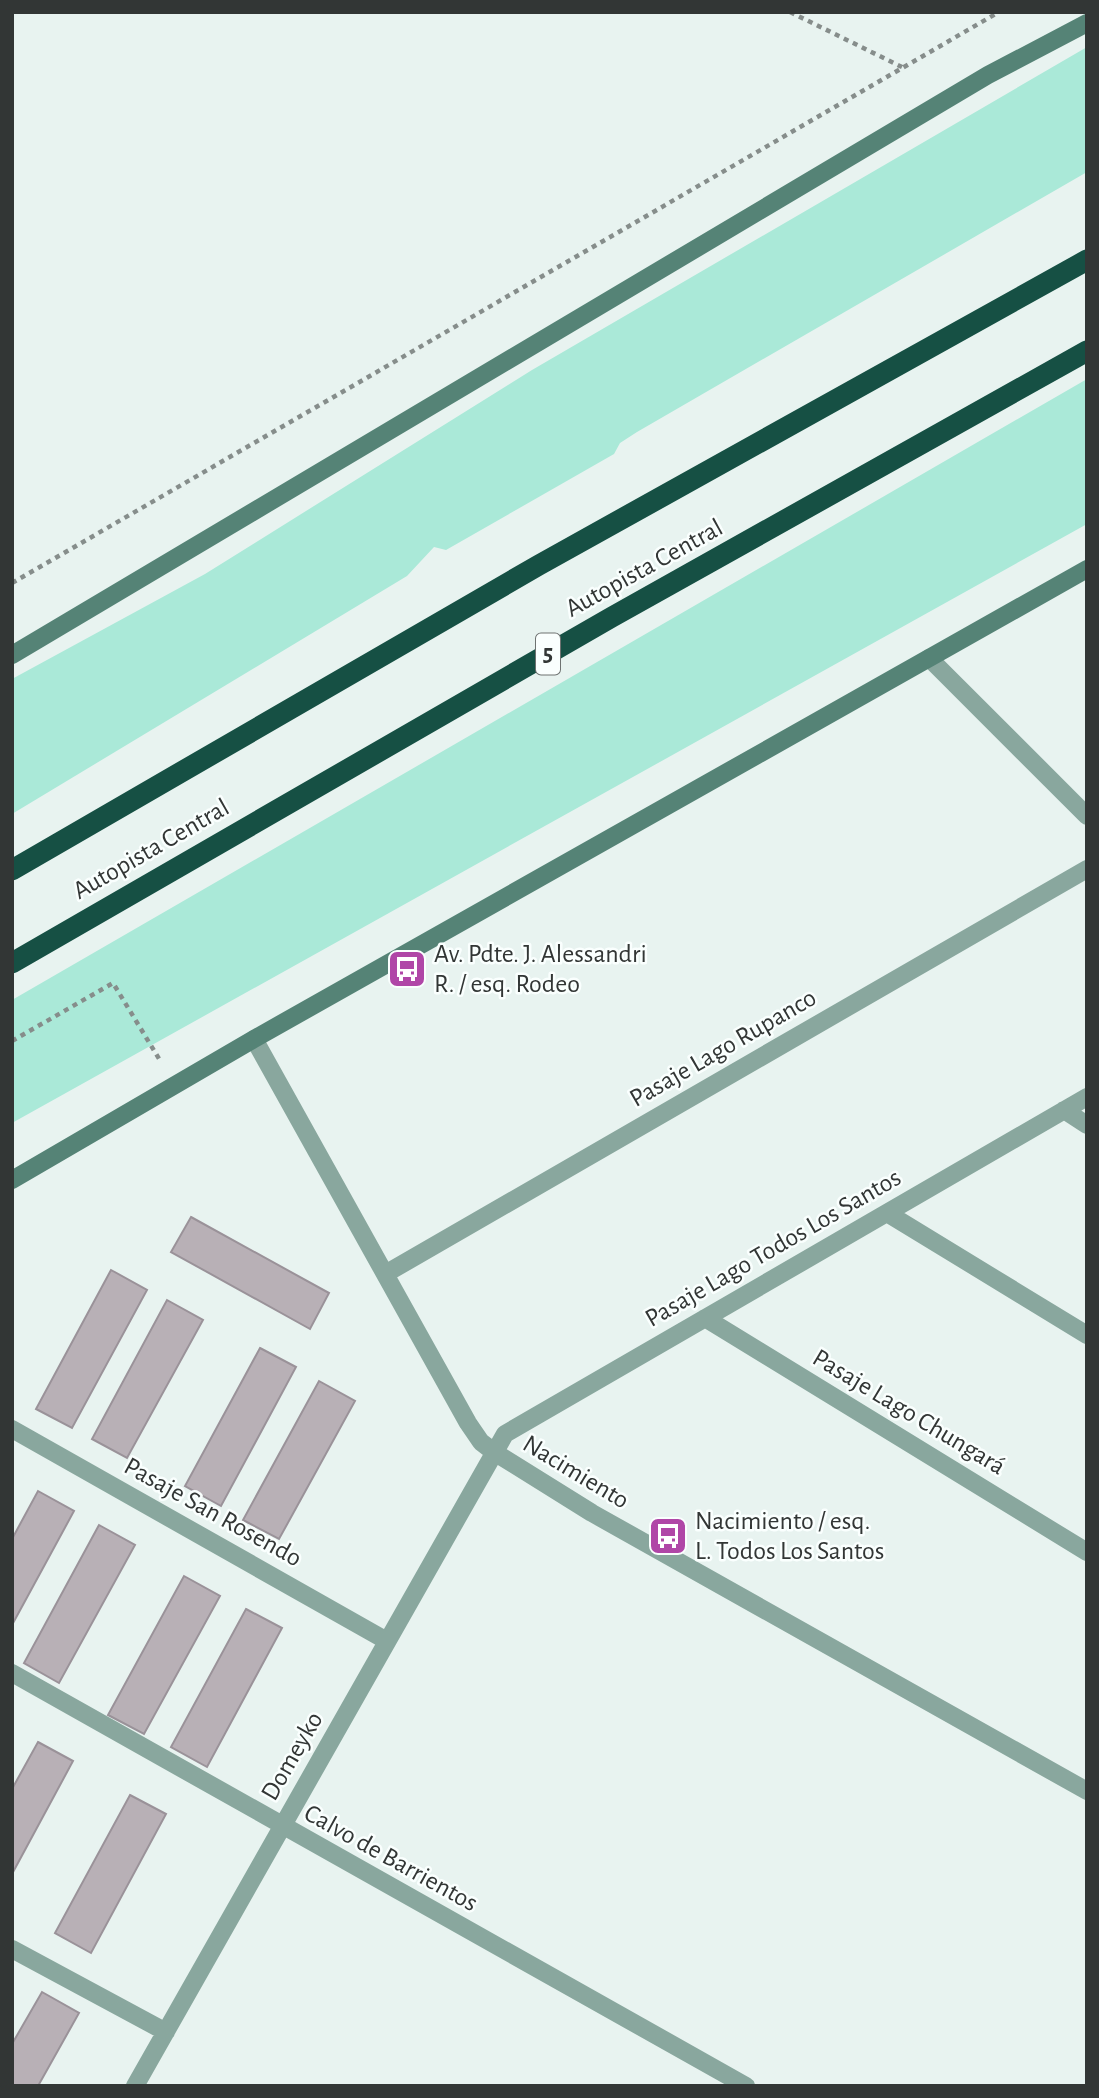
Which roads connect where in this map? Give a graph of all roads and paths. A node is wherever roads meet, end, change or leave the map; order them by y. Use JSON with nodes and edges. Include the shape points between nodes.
{"nodes":[{"id":1,"x":790,"y":12,"type":"edge"},
{"id":2,"x":999,"y":12,"type":"edge"},
{"id":3,"x":1087,"y":23,"type":"edge"},
{"id":4,"x":903,"y":68,"type":"junction"},
{"id":5,"x":1087,"y":260,"type":"edge"},
{"id":6,"x":1087,"y":351,"type":"edge"},
{"id":7,"x":1087,"y":569,"type":"edge"},
{"id":8,"x":12,"y":583,"type":"edge"},
{"id":9,"x":12,"y":655,"type":"edge"},
{"id":10,"x":929,"y":658,"type":"junction"},
{"id":11,"x":1087,"y":816,"type":"edge"},
{"id":12,"x":1087,"y":869,"type":"edge"},
{"id":13,"x":12,"y":870,"type":"edge"},
{"id":14,"x":12,"y":963,"type":"edge"},
{"id":15,"x":254,"y":1039,"type":"junction"},
{"id":16,"x":12,"y":1041,"type":"edge"},
{"id":17,"x":174,"y":1085,"type":"junction"},
{"id":18,"x":1087,"y":1097,"type":"edge"},
{"id":19,"x":1064,"y":1110,"type":"junction"},
{"id":20,"x":1087,"y":1125,"type":"edge"},
{"id":21,"x":12,"y":1180,"type":"edge"},
{"id":22,"x":887,"y":1213,"type":"junction"},
{"id":23,"x":385,"y":1274,"type":"junction"},
{"id":24,"x":705,"y":1318,"type":"junction"},
{"id":25,"x":1087,"y":1335,"type":"edge"},
{"id":26,"x":12,"y":1429,"type":"edge"},
{"id":27,"x":494,"y":1452,"type":"junction"},
{"id":28,"x":1087,"y":1552,"type":"edge"},
{"id":29,"x":387,"y":1641,"type":"junction"},
{"id":30,"x":12,"y":1673,"type":"edge"},
{"id":31,"x":1087,"y":1791,"type":"edge"},
{"id":32,"x":282,"y":1826,"type":"junction"},
{"id":33,"x":12,"y":1949,"type":"edge"},
{"id":34,"x":166,"y":2032,"type":"junction"},
{"id":35,"x":135,"y":2086,"type":"edge"},
{"id":36,"x":747,"y":2086,"type":"edge"}],
"edges":[{"from":1,"to":4,"type":"path"},
{"from":2,"to":4,"type":"path"},
{"from":3,"to":9,"type":"main road","via":[[988,75]]},
{"from":4,"to":8,"type":"path"},
{"from":5,"to":13,"type":"highway","name":"Autopista Central","via":[[539,565]]},
{"from":6,"to":14,"type":"highway","name":"Autopista Central","number":"5","via":[[612,617]]},
{"from":7,"to":10,"type":"main road"},
{"from":10,"to":11,"type":"street"},
{"from":10,"to":15,"type":"main road"},
{"from":12,"to":23,"type":"street","name":"Pasaje Lago Rupanco"},
{"from":15,"to":17,"type":"main road"},
{"from":15,"to":23,"type":"street","name":"Nacimiento"},
{"from":16,"to":17,"type":"path","via":[[113,982]]},
{"from":17,"to":21,"type":"main road"},
{"from":18,"to":19,"type":"street","name":"Pasaje Lago Todos Los Santos"},
{"from":19,"to":20,"type":"street"},
{"from":19,"to":22,"type":"street","name":"Pasaje Lago Todos Los Santos"},
{"from":22,"to":24,"type":"street","name":"Pasaje Lago Todos Los Santos"},
{"from":22,"to":25,"type":"street"},
{"from":23,"to":27,"type":"street","name":"Nacimiento","via":[[468,1423]]},
{"from":24,"to":27,"type":"street","name":"Pasaje Lago Todos Los Santos","via":[[505,1434]]},
{"from":24,"to":28,"type":"street","name":"Pasaje Lago Chungará"},
{"from":26,"to":29,"type":"street","name":"Pasaje San Rosendo"},
{"from":27,"to":29,"type":"street","name":"Domeyko"},
{"from":27,"to":31,"type":"street","name":"Nacimiento","via":[[592,1513]]},
{"from":29,"to":32,"type":"street","name":"Domeyko"},
{"from":30,"to":32,"type":"street","name":"Calvo de Barrientos"},
{"from":32,"to":34,"type":"street","name":"Domeyko"},
{"from":32,"to":36,"type":"street","name":"Calvo de Barrientos"},
{"from":33,"to":34,"type":"street"},
{"from":34,"to":35,"type":"street","name":"Domeyko"}]}
